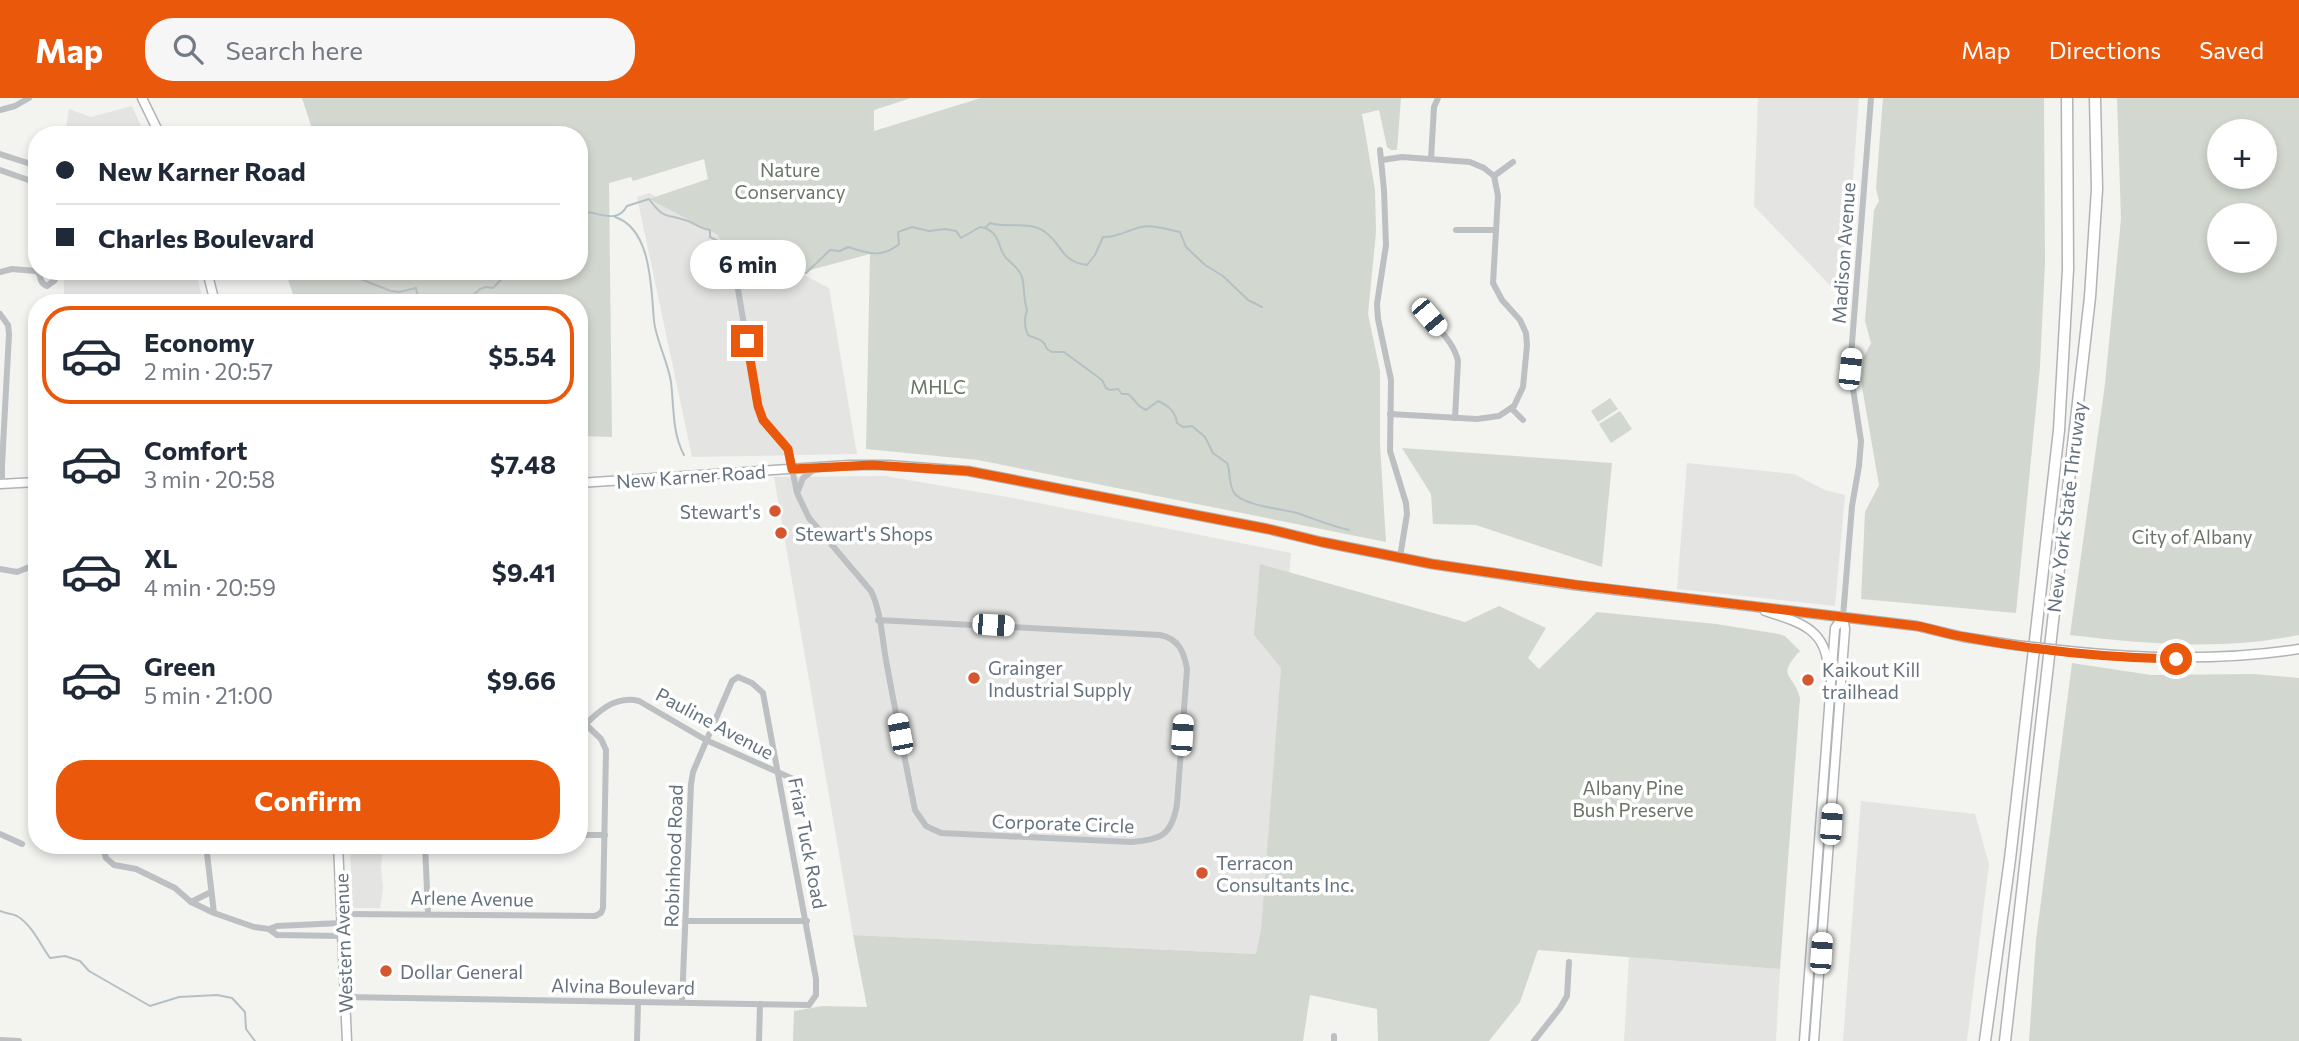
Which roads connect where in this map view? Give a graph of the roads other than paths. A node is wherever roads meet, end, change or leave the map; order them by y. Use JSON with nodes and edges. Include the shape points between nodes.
{"nodes":[{"id":1,"x":29,"y":98,"type":"edge"},
{"id":2,"x":142,"y":98,"type":"edge"},
{"id":3,"x":1438,"y":98,"type":"edge"},
{"id":4,"x":1871,"y":98,"type":"edge"},
{"id":5,"x":2067,"y":98,"type":"edge"},
{"id":6,"x":2095,"y":98,"type":"edge"},
{"id":7,"x":0,"y":110,"type":"edge"},
{"id":8,"x":156,"y":126,"type":"edge"},
{"id":9,"x":1380,"y":150,"type":"dead end"},
{"id":10,"x":0,"y":154,"type":"edge"},
{"id":11,"x":1431,"y":159,"type":"junction"},
{"id":12,"x":1382,"y":160,"type":"junction"},
{"id":13,"x":1513,"y":162,"type":"dead end"},
{"id":14,"x":28,"y":163,"type":"edge"},
{"id":15,"x":0,"y":170,"type":"edge"},
{"id":16,"x":1494,"y":176,"type":"junction"},
{"id":17,"x":28,"y":180,"type":"edge"},
{"id":18,"x":1456,"y":230,"type":"dead end"},
{"id":19,"x":1496,"y":230,"type":"junction"},
{"id":20,"x":28,"y":270,"type":"edge"},
{"id":21,"x":0,"y":272,"type":"edge"},
{"id":22,"x":736,"y":278,"type":"dead end"},
{"id":23,"x":43,"y":280,"type":"edge"},
{"id":24,"x":54,"y":280,"type":"edge"},
{"id":25,"x":0,"y":313,"type":"edge"},
{"id":26,"x":1429,"y":317,"type":"dead end"},
{"id":27,"x":1511,"y":408,"type":"junction"},
{"id":28,"x":1390,"y":414,"type":"junction"},
{"id":29,"x":1455,"y":418,"type":"junction"},
{"id":30,"x":1523,"y":420,"type":"dead end"},
{"id":31,"x":817,"y":467,"type":"junction"},
{"id":32,"x":792,"y":469,"type":"junction"},
{"id":33,"x":28,"y":482,"type":"edge"},
{"id":34,"x":588,"y":482,"type":"edge"},
{"id":35,"x":1,"y":483,"type":"edge"},
{"id":36,"x":797,"y":493,"type":"junction"},
{"id":37,"x":1400,"y":558,"type":"junction"},
{"id":38,"x":28,"y":568,"type":"edge"},
{"id":39,"x":0,"y":569,"type":"edge"},
{"id":40,"x":1748,"y":606,"type":"junction"},
{"id":41,"x":1843,"y":617,"type":"junction"},
{"id":42,"x":878,"y":620,"type":"junction"},
{"id":43,"x":2299,"y":649,"type":"edge"},
{"id":44,"x":763,"y":692,"type":"joint"},
{"id":45,"x":1829,"y":714,"type":"junction"},
{"id":46,"x":588,"y":721,"type":"edge"},
{"id":47,"x":588,"y":725,"type":"edge"},
{"id":48,"x":706,"y":740,"type":"junction"},
{"id":49,"x":779,"y":773,"type":"junction"},
{"id":50,"x":802,"y":783,"type":"dead end"},
{"id":51,"x":0,"y":834,"type":"edge"},
{"id":52,"x":588,"y":835,"type":"edge"},
{"id":53,"x":605,"y":835,"type":"junction"},
{"id":54,"x":22,"y":844,"type":"dead end"},
{"id":55,"x":105,"y":854,"type":"edge"},
{"id":56,"x":207,"y":854,"type":"edge"},
{"id":57,"x":338,"y":854,"type":"edge"},
{"id":58,"x":425,"y":854,"type":"edge"},
{"id":59,"x":211,"y":892,"type":"junction"},
{"id":60,"x":191,"y":902,"type":"junction"},
{"id":61,"x":214,"y":913,"type":"junction"},
{"id":62,"x":428,"y":913,"type":"junction"},
{"id":63,"x":342,"y":918,"type":"junction"},
{"id":64,"x":686,"y":921,"type":"junction"},
{"id":65,"x":807,"y":921,"type":"junction"},
{"id":66,"x":269,"y":929,"type":"junction"},
{"id":67,"x":342,"y":936,"type":"junction"},
{"id":68,"x":1569,"y":962,"type":"dead end"},
{"id":69,"x":344,"y":997,"type":"junction"},
{"id":70,"x":814,"y":1000,"type":"joint"},
{"id":71,"x":638,"y":1002,"type":"junction"},
{"id":72,"x":682,"y":1002,"type":"junction"},
{"id":73,"x":760,"y":1003,"type":"junction"},
{"id":74,"x":0,"y":1040,"type":"edge"},
{"id":75,"x":19,"y":1041,"type":"edge"},
{"id":76,"x":347,"y":1041,"type":"edge"},
{"id":77,"x":637,"y":1041,"type":"edge"},
{"id":78,"x":760,"y":1041,"type":"edge"},
{"id":79,"x":1534,"y":1041,"type":"edge"},
{"id":80,"x":1804,"y":1041,"type":"edge"},
{"id":81,"x":1814,"y":1041,"type":"edge"},
{"id":82,"x":1985,"y":1041,"type":"edge"},
{"id":83,"x":2006,"y":1041,"type":"edge"}],
"edges":[{"from":1,"to":7,"type":"street"},
{"from":2,"to":8,"type":"main road"},
{"from":3,"to":11,"type":"street"},
{"from":4,"to":41,"type":"street","name":"Madison Avenue","via":[[1850,369],[1861,441]]},
{"from":5,"to":82,"type":"highway","name":"New York State Thruway","via":[[2068,269],[2059,430]]},
{"from":6,"to":83,"type":"highway","name":"New York State Thruway","via":[[2096,216],[2090,297]]},
{"from":9,"to":12,"type":"street"},
{"from":10,"to":14,"type":"street"},
{"from":11,"to":12,"type":"street"},
{"from":11,"to":16,"type":"street","via":[[1470,162]]},
{"from":12,"to":28,"type":"street","via":[[1386,245],[1377,304],[1390,372]]},
{"from":13,"to":16,"type":"street"},
{"from":15,"to":17,"type":"street"},
{"from":16,"to":19,"type":"street"},
{"from":18,"to":19,"type":"street"},
{"from":19,"to":27,"type":"street","via":[[1493,283],[1526,333],[1523,387]]},
{"from":20,"to":21,"type":"street"},
{"from":22,"to":32,"type":"street","name":"Corporate Circle","via":[[758,406],[763,420],[788,449]]},
{"from":23,"to":24,"type":"street","via":[[50,285]]},
{"from":25,"to":35,"type":"street","via":[[9,334]]},
{"from":26,"to":29,"type":"street","via":[[1457,355]]},
{"from":27,"to":29,"type":"street","via":[[1491,418]]},
{"from":27,"to":30,"type":"street"},
{"from":28,"to":29,"type":"street"},
{"from":28,"to":37,"type":"street","via":[[1390,451],[1407,514]]},
{"from":31,"to":32,"type":"main road","name":"New Karner Road"},
{"from":31,"to":36,"type":"street","via":[[803,478]]},
{"from":31,"to":37,"type":"main road","name":"New Karner Road","via":[[888,465],[968,471]]},
{"from":32,"to":34,"type":"main road","name":"New Karner Road"},
{"from":32,"to":36,"type":"street","name":"Corporate Circle"},
{"from":33,"to":35,"type":"main road"},
{"from":36,"to":42,"type":"street","name":"Corporate Circle","via":[[815,527],[871,592]]},
{"from":37,"to":40,"type":"main road","name":"New Karner Road"},
{"from":38,"to":39,"type":"street","via":[[17,572]]},
{"from":40,"to":41,"type":"main road","name":"New Karner Road"},
{"from":40,"to":45,"type":"main road","via":[[1798,622],[1820,640],[1828,659]]},
{"from":41,"to":43,"type":"main road","name":"New Karner Road","bridge":true,"via":[[2015,645],[2136,658]]},
{"from":41,"to":45,"type":"main road","via":[[1835,628]]},
{"from":41,"to":81,"type":"main road","via":[[1846,629]]},
{"from":42,"to":42,"type":"street","name":"Corporate Circle","via":[[915,810],[926,827],[941,833],[1131,842],[1153,841],[1169,829],[1177,804],[1187,669],[1181,649],[1172,639]]},
{"from":44,"to":48,"type":"street","name":"Robinhood Road","via":[[752,682],[734,678]]},
{"from":44,"to":49,"type":"street","name":"Friar Tuck Road"},
{"from":45,"to":80,"type":"main road"},
{"from":46,"to":48,"type":"street","name":"Pauline Avenue","via":[[612,703],[630,699]]},
{"from":47,"to":53,"type":"street","via":[[606,750]]},
{"from":48,"to":49,"type":"street","name":"Pauline Avenue"},
{"from":48,"to":64,"type":"street","name":"Robinhood Road","via":[[691,784]]},
{"from":49,"to":50,"type":"street","name":"Pauline Avenue"},
{"from":49,"to":65,"type":"street","name":"Friar Tuck Road"},
{"from":51,"to":54,"type":"street"},
{"from":52,"to":53,"type":"street"},
{"from":53,"to":62,"type":"street","name":"Arlene Avenue","via":[[601,914]]},
{"from":55,"to":60,"type":"street","via":[[110,863],[136,869],[178,890]]},
{"from":56,"to":59,"type":"street"},
{"from":57,"to":63,"type":"main road","name":"Western Avenue"},
{"from":58,"to":62,"type":"street"},
{"from":59,"to":60,"type":"street"},
{"from":59,"to":61,"type":"street"},
{"from":60,"to":61,"type":"street"},
{"from":61,"to":66,"type":"street"},
{"from":62,"to":63,"type":"street","name":"Arlene Avenue"},
{"from":63,"to":66,"type":"street","name":"Arlene Avenue"},
{"from":63,"to":67,"type":"main road","name":"Western Avenue"},
{"from":64,"to":65,"type":"street"},
{"from":64,"to":72,"type":"street","name":"Robinhood Road"},
{"from":65,"to":70,"type":"street","name":"Friar Tuck Road","via":[[816,979]]},
{"from":66,"to":67,"type":"street","via":[[277,935]]},
{"from":67,"to":69,"type":"main road","name":"Western Avenue"},
{"from":68,"to":79,"type":"street","via":[[1567,996]]},
{"from":69,"to":71,"type":"street","name":"Alvina Boulevard"},
{"from":69,"to":76,"type":"main road","name":"Western Avenue"},
{"from":70,"to":73,"type":"street","name":"Alvina Boulevard","via":[[803,1006]]},
{"from":71,"to":72,"type":"street","name":"Alvina Boulevard"},
{"from":71,"to":77,"type":"street"},
{"from":72,"to":73,"type":"street","name":"Alvina Boulevard"},
{"from":73,"to":78,"type":"street"},
{"from":74,"to":75,"type":"street"}]}
